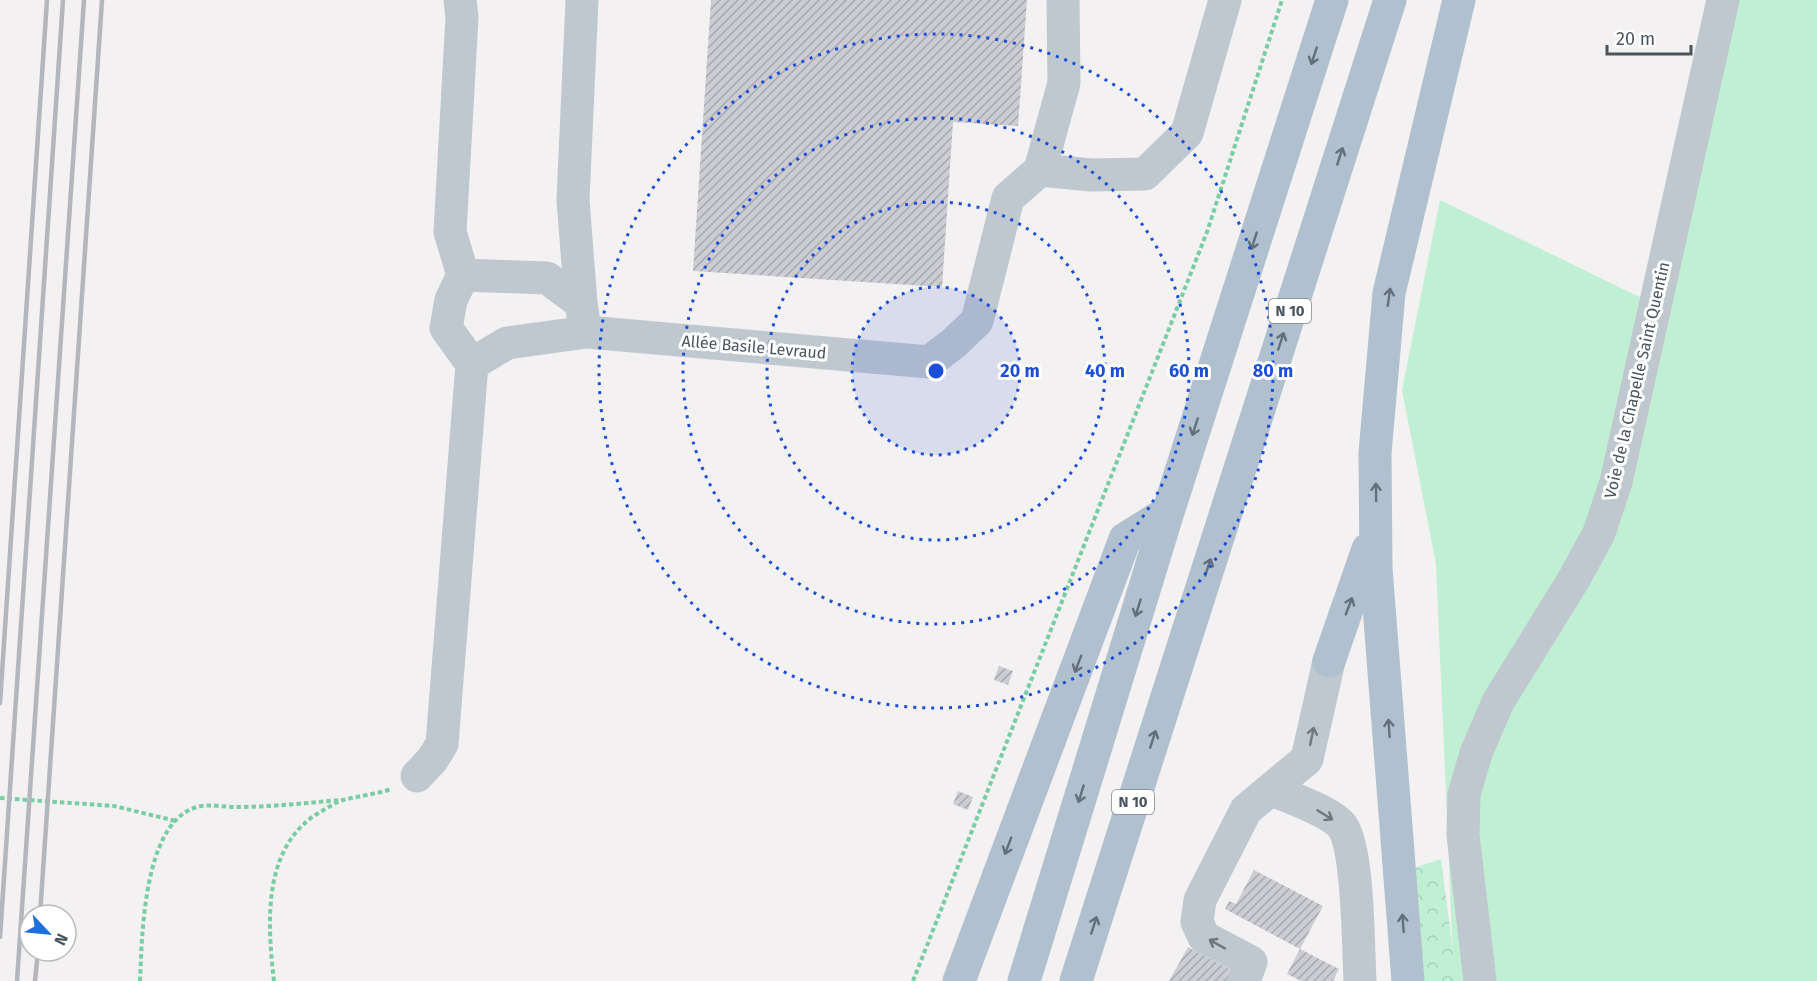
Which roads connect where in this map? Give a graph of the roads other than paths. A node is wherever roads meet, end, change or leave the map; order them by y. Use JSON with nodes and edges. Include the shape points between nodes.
{"nodes":[{"id":1,"x":460,"y":0,"type":"edge"},
{"id":2,"x":582,"y":0,"type":"edge"},
{"id":3,"x":1063,"y":0,"type":"edge"},
{"id":4,"x":1225,"y":0,"type":"edge"},
{"id":5,"x":1332,"y":0,"type":"edge"},
{"id":6,"x":1390,"y":0,"type":"edge"},
{"id":7,"x":1459,"y":0,"type":"edge"},
{"id":8,"x":1723,"y":0,"type":"edge"},
{"id":9,"x":1040,"y":170,"type":"junction"},
{"id":10,"x":463,"y":275,"type":"junction"},
{"id":11,"x":584,"y":318,"type":"junction"},
{"id":12,"x":472,"y":364,"type":"junction"},
{"id":13,"x":1168,"y":512,"type":"junction"},
{"id":14,"x":1376,"y":523,"type":"junction"},
{"id":15,"x":1329,"y":661,"type":"joint"},
{"id":16,"x":417,"y":776,"type":"road end"},
{"id":17,"x":1272,"y":790,"type":"junction"},
{"id":18,"x":1354,"y":972,"type":"edge"},
{"id":19,"x":959,"y":981,"type":"edge"},
{"id":20,"x":1024,"y":981,"type":"edge"},
{"id":21,"x":1076,"y":981,"type":"edge"},
{"id":22,"x":1244,"y":981,"type":"edge"},
{"id":23,"x":1408,"y":981,"type":"edge"},
{"id":24,"x":1480,"y":981,"type":"edge"}],
"edges":[{"from":1,"to":10,"type":"street","via":[[450,232]]},
{"from":2,"to":11,"type":"street","via":[[573,200]]},
{"from":3,"to":9,"type":"street","via":[[1064,83]]},
{"from":4,"to":9,"type":"street","via":[[1187,133],[1145,174],[1091,175]]},
{"from":5,"to":13,"type":"main road","one_way":true},
{"from":21,"to":6,"type":"main road","number":"N 10","one_way":true},
{"from":14,"to":7,"type":"main road","one_way":true,"via":[[1375,453],[1389,293]]},
{"from":8,"to":24,"type":"street","name":"Voie de la Chapelle Saint Quentin","via":[[1612,492],[1599,533],[1498,702],[1476,753],[1464,795],[1463,835]]},
{"from":9,"to":11,"type":"street","name":"Allée Basile Levraud","via":[[1008,198],[977,321],[929,362]]},
{"from":10,"to":11,"type":"street","via":[[547,278]]},
{"from":10,"to":12,"type":"street","via":[[451,300],[446,328]]},
{"from":11,"to":12,"type":"street","name":"Allée Basile Levraud","via":[[507,343]]},
{"from":12,"to":16,"type":"street","via":[[442,744]]},
{"from":13,"to":19,"type":"main road","one_way":true,"via":[[1125,539]]},
{"from":13,"to":20,"type":"main road","one_way":true},
{"from":15,"to":14,"type":"main road","one_way":true},
{"from":23,"to":14,"type":"main road","one_way":true,"via":[[1376,568]]},
{"from":17,"to":15,"type":"street","one_way":true,"via":[[1307,759]]},
{"from":17,"to":18,"type":"street","one_way":true,"via":[[1303,802],[1341,826],[1351,849]]},
{"from":22,"to":17,"type":"street","one_way":true,"via":[[1251,962],[1204,937],[1197,922],[1200,900],[1246,810]]}]}
